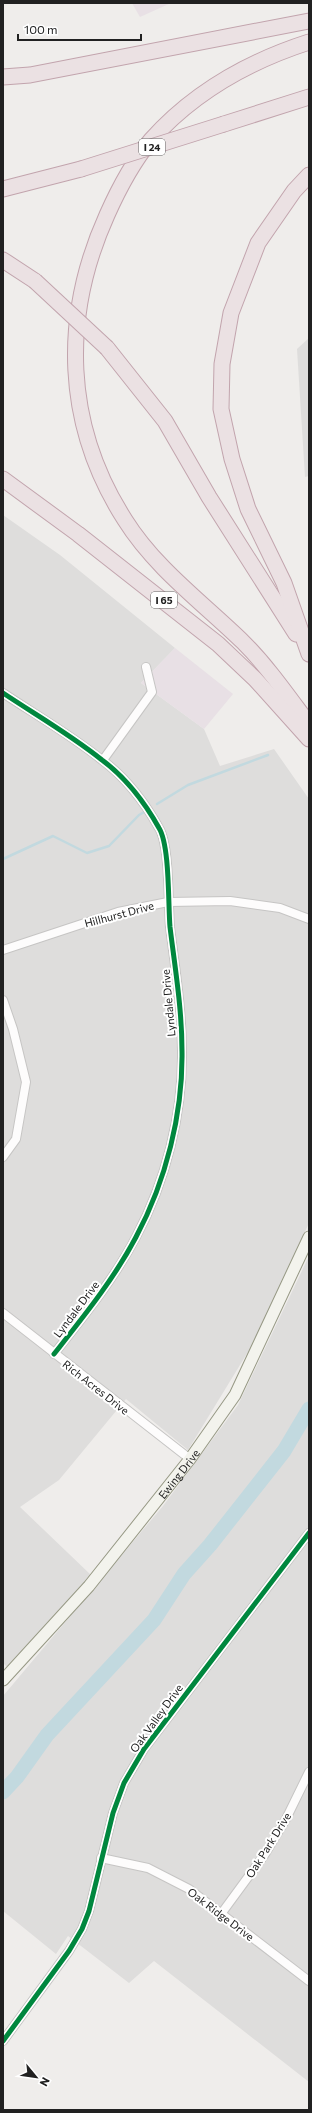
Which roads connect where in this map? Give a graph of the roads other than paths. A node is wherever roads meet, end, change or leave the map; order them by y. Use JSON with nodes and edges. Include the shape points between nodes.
{"nodes":[{"id":1,"x":309,"y":22,"type":"edge"},
{"id":2,"x":309,"y":42,"type":"edge"},
{"id":3,"x":3,"y":77,"type":"edge"},
{"id":4,"x":309,"y":97,"type":"edge"},
{"id":5,"x":309,"y":176,"type":"edge"},
{"id":6,"x":4,"y":189,"type":"edge"},
{"id":7,"x":3,"y":260,"type":"edge"},
{"id":8,"x":3,"y":479,"type":"edge"},
{"id":9,"x":309,"y":654,"type":"edge"},
{"id":10,"x":146,"y":668,"type":"dead end"},
{"id":11,"x":3,"y":693,"type":"edge"},
{"id":12,"x":309,"y":724,"type":"edge"},
{"id":13,"x":309,"y":739,"type":"edge"},
{"id":14,"x":103,"y":760,"type":"junction"},
{"id":15,"x":168,"y":902,"type":"junction"},
{"id":16,"x":309,"y":919,"type":"edge"},
{"id":17,"x":3,"y":950,"type":"edge"},
{"id":18,"x":3,"y":1000,"type":"edge"},
{"id":19,"x":3,"y":1157,"type":"edge"},
{"id":20,"x":309,"y":1237,"type":"edge"},
{"id":21,"x":3,"y":1313,"type":"edge"},
{"id":22,"x":54,"y":1354,"type":"junction"},
{"id":23,"x":190,"y":1459,"type":"junction"},
{"id":24,"x":309,"y":1533,"type":"edge"},
{"id":25,"x":3,"y":1680,"type":"edge"},
{"id":26,"x":309,"y":1772,"type":"edge"},
{"id":27,"x":102,"y":1858,"type":"junction"},
{"id":28,"x":221,"y":1914,"type":"junction"},
{"id":29,"x":309,"y":1981,"type":"edge"},
{"id":30,"x":3,"y":2041,"type":"edge"}],
"edges":[{"from":1,"to":3,"type":"highway","via":[[30,75]]},
{"from":2,"to":12,"type":"highway","via":[[249,65],[212,88],[165,126],[131,167],[101,228],[89,262],[77,310],[74,355],[78,399],[87,435],[98,470],[125,520],[146,549],[267,668]]},
{"from":4,"to":6,"type":"highway","number":"I 24","bridge":true,"via":[[81,170]]},
{"from":5,"to":9,"type":"highway","via":[[294,191],[258,243],[231,313],[222,364],[221,409],[232,459],[248,510],[284,583]]},
{"from":7,"to":9,"type":"highway","bridge":true,"via":[[35,281],[107,348],[165,421],[209,497]]},
{"from":8,"to":13,"type":"highway","number":"I 65","via":[[78,534],[218,644],[255,679]]},
{"from":10,"to":14,"type":"street","via":[[152,692]]},
{"from":11,"to":14,"type":"street","name":"Lyndale Drive"},
{"from":14,"to":15,"type":"street","name":"Lyndale Drive","via":[[135,793],[161,830],[166,858]]},
{"from":15,"to":16,"type":"street","name":"Hillhurst Drive","via":[[230,901],[280,908]]},
{"from":15,"to":17,"type":"street","name":"Hillhurst Drive","via":[[118,912]]},
{"from":15,"to":22,"type":"street","name":"Lyndale Drive","via":[[182,1051],[181,1083],[173,1135],[164,1171],[136,1236],[103,1290]]},
{"from":18,"to":19,"type":"street","via":[[26,1082],[16,1139]]},
{"from":20,"to":23,"type":"main road","name":"Ewing Drive","via":[[235,1395]]},
{"from":21,"to":22,"type":"street","name":"Rich Acres Drive"},
{"from":22,"to":23,"type":"street","name":"Rich Acres Drive"},
{"from":23,"to":25,"type":"main road","name":"Ewing Drive","via":[[89,1586]]},
{"from":24,"to":27,"type":"street","name":"Oak Valley Drive","via":[[144,1749],[124,1783],[113,1813]]},
{"from":26,"to":28,"type":"street","name":"Oak Park Drive","via":[[265,1854]]},
{"from":27,"to":28,"type":"street","name":"Oak Ridge Drive","via":[[148,1868],[189,1889]]},
{"from":27,"to":30,"type":"street","name":"Oak Valley Drive","via":[[82,1929],[67,1954]]},
{"from":28,"to":29,"type":"street","name":"Oak Ridge Drive"}]}
